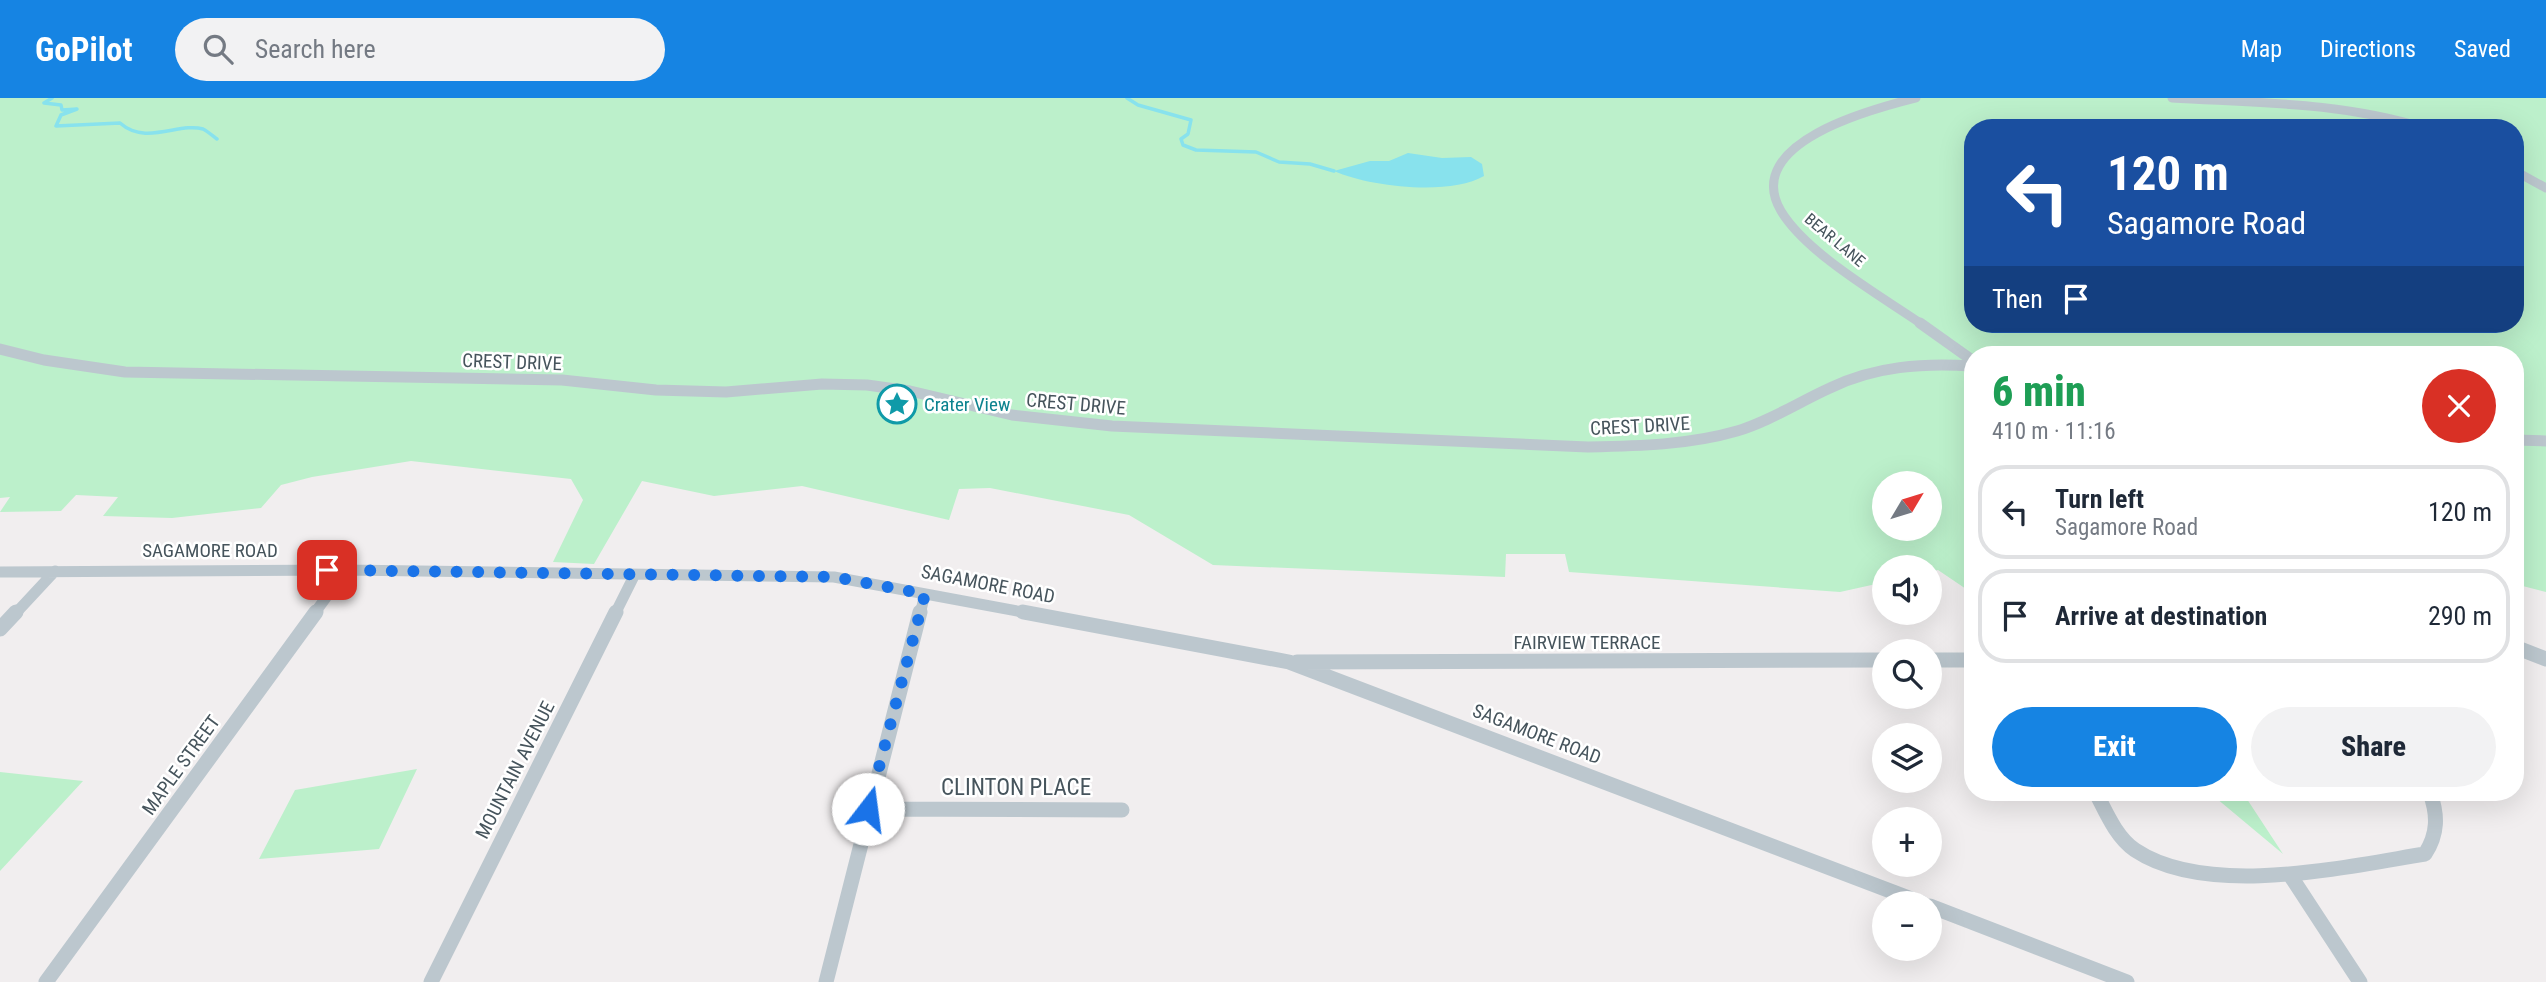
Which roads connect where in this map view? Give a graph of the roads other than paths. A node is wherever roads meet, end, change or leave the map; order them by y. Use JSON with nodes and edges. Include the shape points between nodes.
{"nodes":[{"id":1,"x":1916,"y":98,"type":"edge"},
{"id":2,"x":2172,"y":98,"type":"edge"},
{"id":3,"x":2401,"y":119,"type":"edge"},
{"id":4,"x":2524,"y":176,"type":"edge"},
{"id":5,"x":2546,"y":188,"type":"edge"},
{"id":6,"x":0,"y":349,"type":"edge"},
{"id":7,"x":1964,"y":356,"type":"edge"},
{"id":8,"x":1964,"y":362,"type":"edge"},
{"id":9,"x":2524,"y":440,"type":"edge"},
{"id":10,"x":2546,"y":440,"type":"edge"},
{"id":11,"x":346,"y":570,"type":"junction"},
{"id":12,"x":55,"y":571,"type":"junction"},
{"id":13,"x":0,"y":572,"type":"edge"},
{"id":14,"x":634,"y":576,"type":"junction"},
{"id":15,"x":925,"y":594,"type":"junction"},
{"id":16,"x":0,"y":629,"type":"edge"},
{"id":17,"x":2524,"y":650,"type":"edge"},
{"id":18,"x":2546,"y":659,"type":"edge"},
{"id":19,"x":1872,"y":660,"type":"edge"},
{"id":20,"x":1942,"y":660,"type":"edge"},
{"id":21,"x":1964,"y":660,"type":"edge"},
{"id":22,"x":1289,"y":662,"type":"junction"},
{"id":23,"x":2100,"y":801,"type":"edge"},
{"id":24,"x":2433,"y":801,"type":"edge"},
{"id":25,"x":868,"y":809,"type":"junction"},
{"id":26,"x":1122,"y":810,"type":"dead end"},
{"id":27,"x":2290,"y":875,"type":"junction"},
{"id":28,"x":1890,"y":891,"type":"edge"},
{"id":29,"x":1942,"y":911,"type":"edge"},
{"id":30,"x":46,"y":982,"type":"edge"},
{"id":31,"x":431,"y":982,"type":"edge"},
{"id":32,"x":826,"y":982,"type":"edge"},
{"id":33,"x":2127,"y":982,"type":"edge"},
{"id":34,"x":2360,"y":982,"type":"edge"}],
"edges":[{"from":1,"to":7,"type":"street","name":"BEAR LANE","via":[[1816,132],[1790,151],[1776,171],[1773,192],[1793,226],[1816,249]]},
{"from":2,"to":3,"type":"street","via":[[2350,105]]},
{"from":4,"to":5,"type":"street"},
{"from":6,"to":8,"type":"street","name":"CREST DRIVE","via":[[125,372],[562,380],[726,392],[867,385],[1012,415],[1112,426],[1588,447],[1699,440],[1741,430],[1878,370]]},
{"from":9,"to":10,"type":"street"},
{"from":11,"to":12,"type":"street","name":"SAGAMORE ROAD"},
{"from":11,"to":14,"type":"street","name":"SAGAMORE ROAD"},
{"from":11,"to":30,"type":"street","name":"MAPLE STREET"},
{"from":12,"to":13,"type":"street","name":"SAGAMORE ROAD"},
{"from":12,"to":16,"type":"street"},
{"from":14,"to":15,"type":"street","name":"SAGAMORE ROAD","via":[[834,577]]},
{"from":14,"to":31,"type":"street","name":"MOUNTAIN AVENUE"},
{"from":15,"to":22,"type":"street","name":"SAGAMORE ROAD"},
{"from":15,"to":25,"type":"street"},
{"from":17,"to":18,"type":"street"},
{"from":19,"to":22,"type":"street","name":"FAIRVIEW TERRACE"},
{"from":20,"to":21,"type":"street"},
{"from":22,"to":28,"type":"street","name":"SAGAMORE ROAD"},
{"from":23,"to":27,"type":"street","via":[[2133,848],[2177,870]]},
{"from":24,"to":27,"type":"street","via":[[2437,830],[2425,855]]},
{"from":25,"to":26,"type":"street","name":"CLINTON PLACE"},
{"from":25,"to":32,"type":"street"},
{"from":27,"to":34,"type":"street"},
{"from":29,"to":33,"type":"street"}]}
